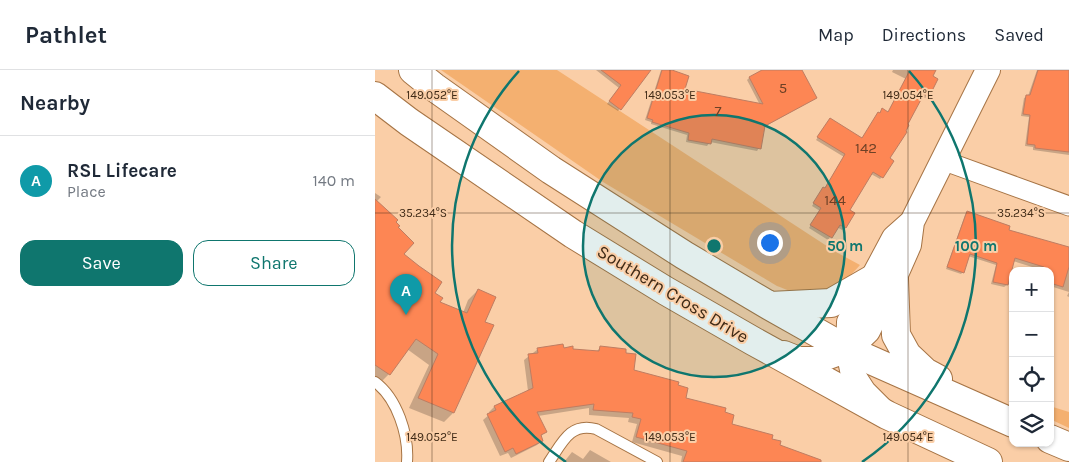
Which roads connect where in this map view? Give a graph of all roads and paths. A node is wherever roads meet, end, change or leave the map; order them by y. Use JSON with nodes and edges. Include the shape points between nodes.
{"nodes":[{"id":1,"x":413,"y":70,"type":"edge"},
{"id":2,"x":988,"y":70,"type":"edge"},
{"id":3,"x":375,"y":96,"type":"edge"},
{"id":4,"x":942,"y":160,"type":"junction"},
{"id":5,"x":1069,"y":206,"type":"edge"},
{"id":6,"x":882,"y":279,"type":"junction"},
{"id":7,"x":770,"y":306,"type":"junction"},
{"id":8,"x":753,"y":342,"type":"junction"},
{"id":9,"x":848,"y":350,"type":"junction"},
{"id":10,"x":375,"y":382,"type":"edge"},
{"id":11,"x":887,"y":415,"type":"junction"},
{"id":12,"x":1009,"y":422,"type":"edge"},
{"id":13,"x":1009,"y":422,"type":"edge"},
{"id":14,"x":1054,"y":442,"type":"edge"},
{"id":15,"x":1069,"y":448,"type":"edge"},
{"id":16,"x":407,"y":462,"type":"edge"},
{"id":17,"x":549,"y":462,"type":"edge"},
{"id":18,"x":657,"y":462,"type":"edge"},
{"id":19,"x":988,"y":462,"type":"edge"}],
"edges":[{"from":1,"to":7,"type":"main road","via":[[551,170]]},
{"from":2,"to":4,"type":"street"},
{"from":3,"to":8,"type":"main road","name":"Southern Cross Drive","via":[[573,234]]},
{"from":4,"to":5,"type":"street"},
{"from":4,"to":6,"type":"street","via":[[912,222],[909,245]]},
{"from":6,"to":7,"type":"main road","via":[[831,303]]},
{"from":6,"to":9,"type":"street","via":[[868,331]]},
{"from":6,"to":12,"type":"main road","via":[[895,335],[907,355],[925,372],[976,398]]},
{"from":7,"to":9,"type":"main road"},
{"from":8,"to":9,"type":"street","via":[[799,359],[823,359]]},
{"from":8,"to":11,"type":"main road","name":"Southern Cross Drive"},
{"from":9,"to":11,"type":"street","via":[[853,375],[864,392]]},
{"from":9,"to":13,"type":"main road"},
{"from":10,"to":16,"type":"lane","via":[[393,404],[403,428]]},
{"from":11,"to":19,"type":"main road","name":"Southern Cross Drive"},
{"from":14,"to":15,"type":"main road"},
{"from":17,"to":18,"type":"lane","via":[[570,432],[587,427]]}]}
